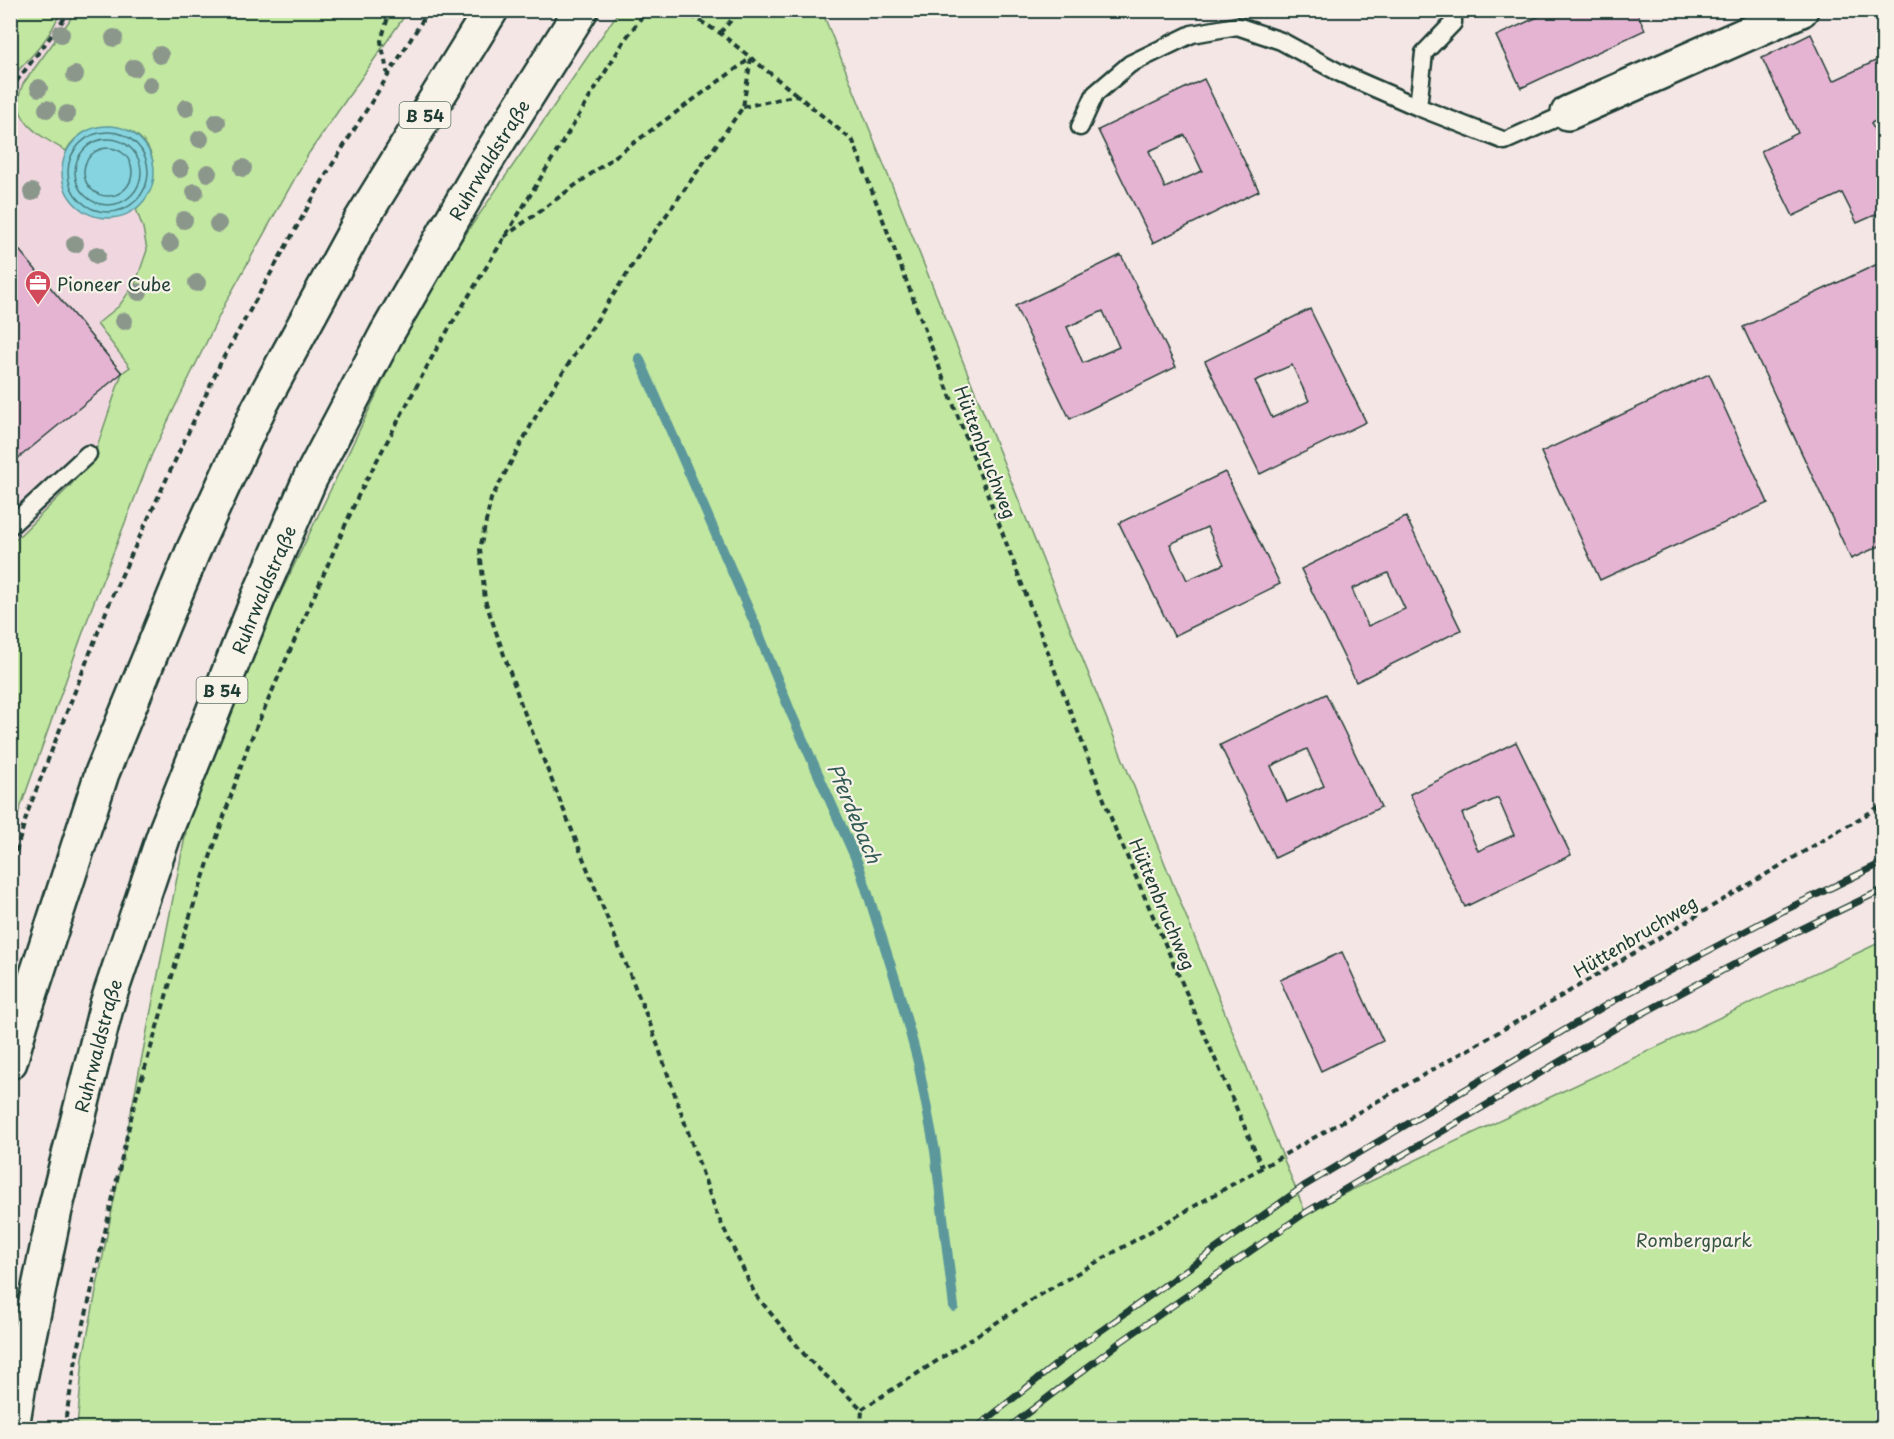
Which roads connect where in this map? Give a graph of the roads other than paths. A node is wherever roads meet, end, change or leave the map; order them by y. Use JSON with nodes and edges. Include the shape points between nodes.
{"nodes":[{"id":1,"x":491,"y":10,"type":"edge"},
{"id":2,"x":581,"y":10,"type":"edge"},
{"id":3,"x":1452,"y":10,"type":"edge"},
{"id":4,"x":1801,"y":10,"type":"edge"},
{"id":5,"x":1418,"y":107,"type":"junction"},
{"id":6,"x":1568,"y":113,"type":"joint"},
{"id":7,"x":1080,"y":127,"type":"dead end"},
{"id":8,"x":88,"y":454,"type":"dead end"},
{"id":9,"x":10,"y":526,"type":"edge"},
{"id":10,"x":10,"y":1062,"type":"edge"},
{"id":11,"x":12,"y":1428,"type":"edge"}],
"edges":[{"from":1,"to":10,"type":"main road","number":"B 54","via":[[360,222],[259,408],[198,541],[102,773]]},
{"from":2,"to":11,"type":"main road","name":"Ruhrwaldstraße","number":"B 54","via":[[386,334],[310,479],[259,596],[164,835],[107,1004],[55,1210]]},
{"from":3,"to":5,"type":"lane","via":[[1453,23],[1424,53]]},
{"from":4,"to":6,"type":"main road"},
{"from":5,"to":6,"type":"lane","via":[[1505,141]]},
{"from":5,"to":7,"type":"lane","via":[[1340,73],[1281,41],[1237,26],[1192,34],[1130,64],[1095,94]]},
{"from":8,"to":9,"type":"lane"}]}
